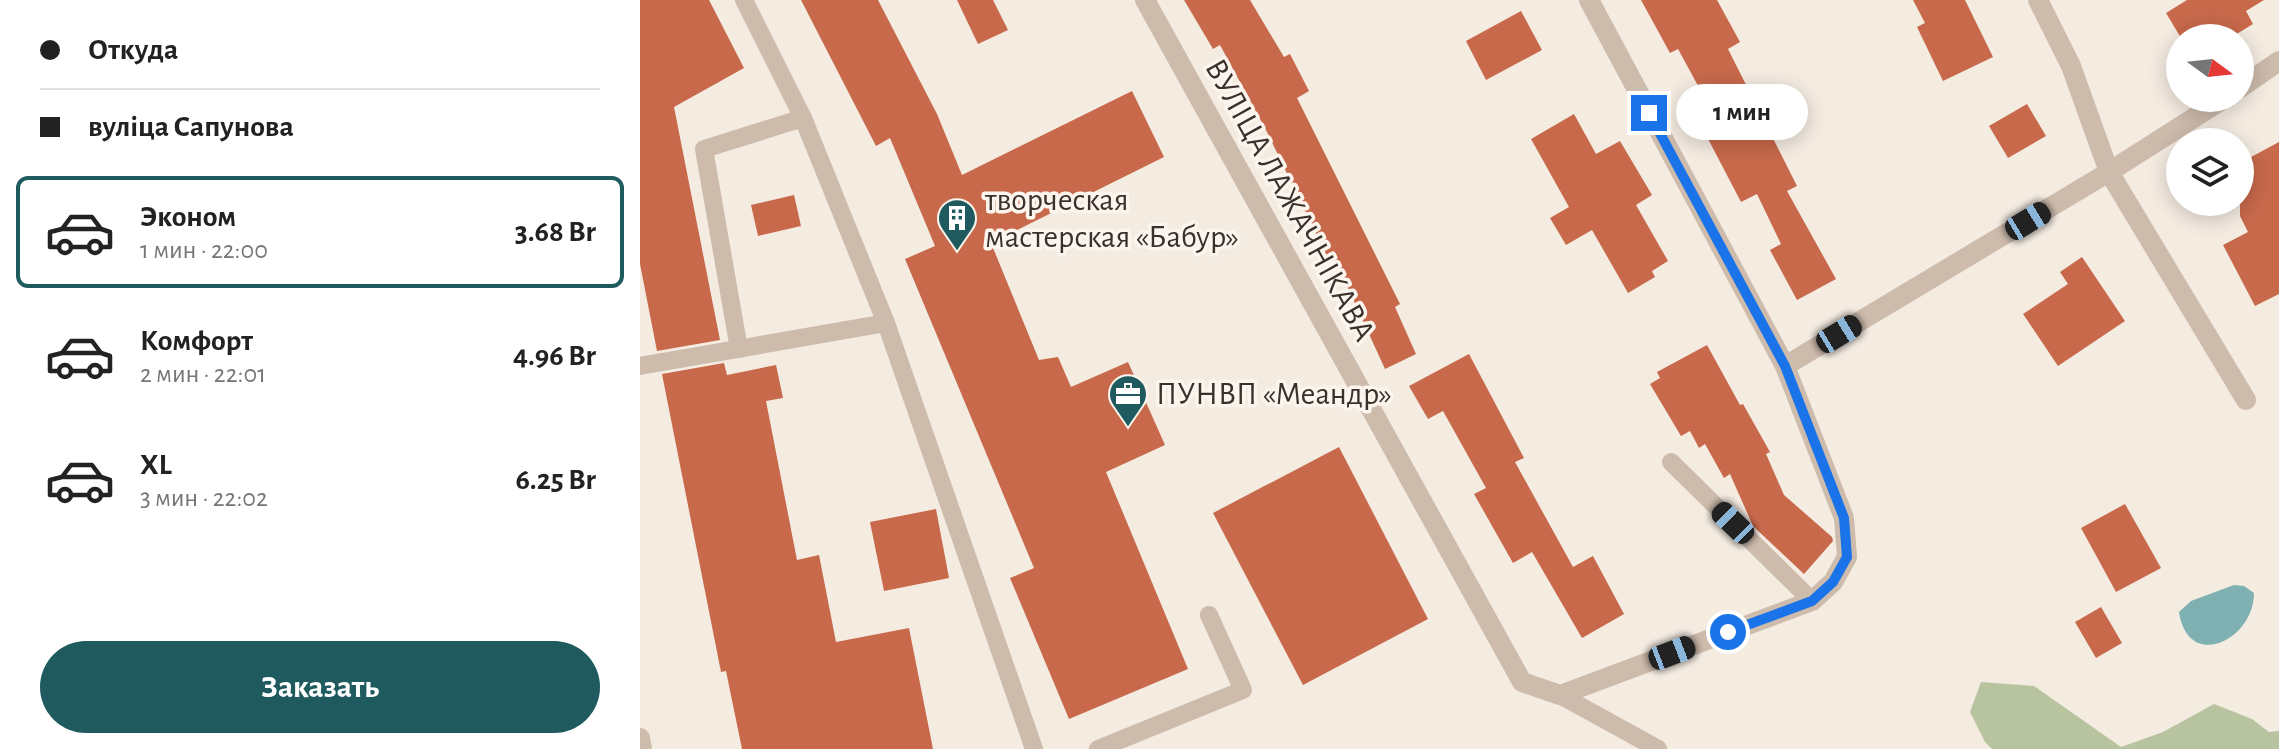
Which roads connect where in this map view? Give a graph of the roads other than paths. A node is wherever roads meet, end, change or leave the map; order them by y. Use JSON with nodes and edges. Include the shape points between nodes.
{"nodes":[{"id":1,"x":744,"y":0,"type":"edge"},
{"id":2,"x":1145,"y":0,"type":"edge"},
{"id":3,"x":1589,"y":0,"type":"edge"},
{"id":4,"x":2038,"y":0,"type":"edge"},
{"id":5,"x":2279,"y":61,"type":"edge"},
{"id":6,"x":2254,"y":78,"type":"edge"},
{"id":7,"x":2203,"y":112,"type":"edge"},
{"id":8,"x":803,"y":118,"type":"junction"},
{"id":9,"x":2109,"y":172,"type":"junction"},
{"id":10,"x":886,"y":323,"type":"junction"},
{"id":11,"x":739,"y":349,"type":"junction"},
{"id":12,"x":640,"y":366,"type":"edge"},
{"id":13,"x":1785,"y":366,"type":"junction"},
{"id":14,"x":2246,"y":400,"type":"dead end"},
{"id":15,"x":1671,"y":462,"type":"dead end"},
{"id":16,"x":1812,"y":601,"type":"junction"},
{"id":17,"x":1209,"y":615,"type":"dead end"},
{"id":18,"x":1560,"y":695,"type":"junction"},
{"id":19,"x":1621,"y":728,"type":"junction"},
{"id":20,"x":640,"y":738,"type":"edge"},
{"id":21,"x":642,"y":749,"type":"edge"},
{"id":22,"x":1034,"y":749,"type":"edge"},
{"id":23,"x":1098,"y":749,"type":"edge"},
{"id":24,"x":1626,"y":749,"type":"edge"},
{"id":25,"x":1658,"y":749,"type":"edge"}],
"edges":[{"from":1,"to":8,"type":"lane"},
{"from":2,"to":18,"type":"street","name":"ВУЛІЦА ЛАЖАЧНІКАВА","via":[[1522,682]]},
{"from":3,"to":13,"type":"street"},
{"from":4,"to":9,"type":"street","via":[[2071,66]]},
{"from":5,"to":6,"type":"street"},
{"from":7,"to":9,"type":"street"},
{"from":8,"to":10,"type":"lane"},
{"from":8,"to":11,"type":"lane","via":[[704,149]]},
{"from":9,"to":13,"type":"street"},
{"from":9,"to":14,"type":"street"},
{"from":10,"to":11,"type":"lane"},
{"from":10,"to":22,"type":"lane"},
{"from":11,"to":12,"type":"lane"},
{"from":13,"to":16,"type":"street","via":[[1844,518],[1847,557],[1833,582]]},
{"from":15,"to":16,"type":"lane"},
{"from":16,"to":18,"type":"street"},
{"from":17,"to":23,"type":"lane","via":[[1243,690]]},
{"from":18,"to":19,"type":"lane"},
{"from":19,"to":24,"type":"lane"},
{"from":19,"to":25,"type":"lane"},
{"from":20,"to":21,"type":"street"}]}
